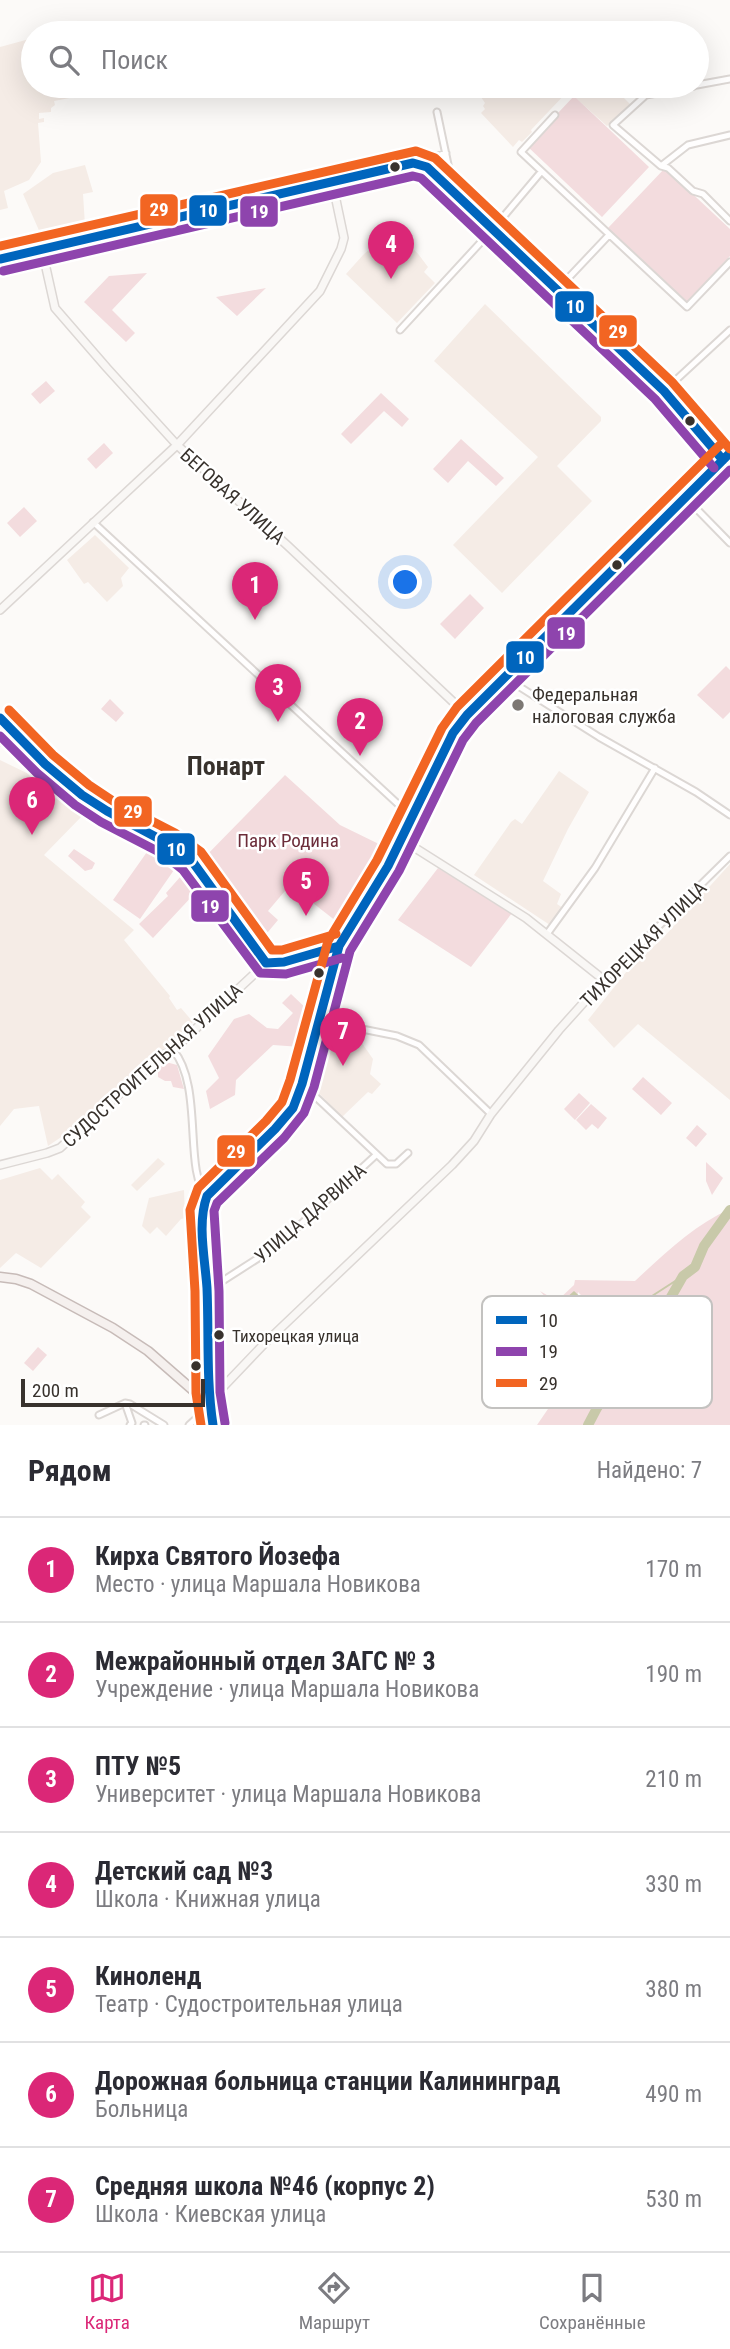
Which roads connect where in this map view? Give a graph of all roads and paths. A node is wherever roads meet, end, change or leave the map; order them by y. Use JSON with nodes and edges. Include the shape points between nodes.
{"nodes":[{"id":1,"x":730,"y":79,"type":"edge"},
{"id":2,"x":709,"y":83,"type":"edge"},
{"id":3,"x":644,"y":98,"type":"edge"},
{"id":4,"x":437,"y":112,"type":"dead end"},
{"id":5,"x":555,"y":115,"type":"dead end"},
{"id":6,"x":730,"y":135,"type":"edge"},
{"id":7,"x":446,"y":153,"type":"junction"},
{"id":8,"x":413,"y":163,"type":"junction"},
{"id":9,"x":661,"y":166,"type":"junction"},
{"id":10,"x":541,"y":172,"type":"junction"},
{"id":11,"x":332,"y":181,"type":"junction"},
{"id":12,"x":454,"y":193,"type":"junction"},
{"id":13,"x":730,"y":221,"type":"edge"},
{"id":14,"x":493,"y":229,"type":"junction"},
{"id":15,"x":608,"y":236,"type":"junction"},
{"id":16,"x":42,"y":250,"type":"junction"},
{"id":17,"x":0,"y":260,"type":"edge"},
{"id":18,"x":730,"y":262,"type":"edge"},
{"id":19,"x":558,"y":289,"type":"junction"},
{"id":20,"x":400,"y":330,"type":"dead end"},
{"id":21,"x":730,"y":330,"type":"edge"},
{"id":22,"x":664,"y":391,"type":"junction"},
{"id":23,"x":177,"y":445,"type":"junction"},
{"id":24,"x":730,"y":453,"type":"edge"},
{"id":25,"x":723,"y":460,"type":"junction"},
{"id":26,"x":685,"y":497,"type":"junction"},
{"id":27,"x":93,"y":522,"type":"junction"},
{"id":28,"x":730,"y":543,"type":"edge"},
{"id":29,"x":0,"y":610,"type":"edge"},
{"id":30,"x":504,"y":677,"type":"junction"},
{"id":31,"x":467,"y":715,"type":"junction"},
{"id":32,"x":0,"y":718,"type":"edge"},
{"id":33,"x":0,"y":741,"type":"edge"},
{"id":34,"x":32,"y":752,"type":"junction"},
{"id":35,"x":654,"y":768,"type":"junction"},
{"id":36,"x":730,"y":815,"type":"edge"},
{"id":37,"x":412,"y":817,"type":"junction"},
{"id":38,"x":401,"y":839,"type":"junction"},
{"id":39,"x":730,"y":856,"type":"edge"},
{"id":40,"x":547,"y":934,"type":"junction"},
{"id":41,"x":339,"y":946,"type":"junction"},
{"id":42,"x":267,"y":963,"type":"junction"},
{"id":43,"x":604,"y":980,"type":"junction"},
{"id":44,"x":323,"y":1006,"type":"junction"},
{"id":45,"x":173,"y":1050,"type":"junction"},
{"id":46,"x":302,"y":1084,"type":"junction"},
{"id":47,"x":491,"y":1114,"type":"junction"},
{"id":48,"x":408,"y":1153,"type":"dead end"},
{"id":49,"x":376,"y":1155,"type":"junction"},
{"id":50,"x":0,"y":1165,"type":"edge"},
{"id":51,"x":207,"y":1196,"type":"junction"},
{"id":52,"x":0,"y":1278,"type":"edge"},
{"id":53,"x":207,"y":1291,"type":"junction"},
{"id":54,"x":208,"y":1393,"type":"junction"},
{"id":55,"x":125,"y":1403,"type":"junction"},
{"id":56,"x":209,"y":1411,"type":"junction"},
{"id":57,"x":99,"y":1415,"type":"dead end"},
{"id":58,"x":130,"y":1425,"type":"edge"},
{"id":59,"x":164,"y":1425,"type":"edge"},
{"id":60,"x":190,"y":1425,"type":"edge"},
{"id":61,"x":213,"y":1425,"type":"edge"}],
"edges":[{"from":1,"to":2,"type":"street"},
{"from":3,"to":9,"type":"street","via":[[613,125]]},
{"from":4,"to":7,"type":"street"},
{"from":5,"to":10,"type":"street","via":[[521,152]]},
{"from":6,"to":9,"type":"street","via":[[688,145]]},
{"from":7,"to":8,"type":"street"},
{"from":7,"to":12,"type":"street"},
{"from":8,"to":11,"type":"street"},
{"from":8,"to":12,"type":"street","via":[[427,167]]},
{"from":9,"to":13,"type":"street","via":[[703,194]]},
{"from":10,"to":14,"type":"street"},
{"from":10,"to":15,"type":"street"},
{"from":11,"to":16,"type":"street"},
{"from":11,"to":23,"type":"street","via":[[344,238],[322,287]]},
{"from":12,"to":14,"type":"street"},
{"from":14,"to":19,"type":"street"},
{"from":14,"to":20,"type":"street"},
{"from":15,"to":18,"type":"street","via":[[687,307]]},
{"from":15,"to":19,"type":"street"},
{"from":16,"to":17,"type":"street"},
{"from":16,"to":23,"type":"street","name":"БЕГОВАЯ УЛИЦА","via":[[55,308]]},
{"from":19,"to":22,"type":"street"},
{"from":21,"to":22,"type":"street"},
{"from":22,"to":25,"type":"street"},
{"from":23,"to":27,"type":"street"},
{"from":23,"to":31,"type":"street","name":"БЕГОВАЯ УЛИЦА"},
{"from":24,"to":25,"type":"main road"},
{"from":25,"to":26,"type":"main road"},
{"from":26,"to":28,"type":"street"},
{"from":26,"to":30,"type":"main road"},
{"from":27,"to":29,"type":"street"},
{"from":27,"to":37,"type":"street"},
{"from":30,"to":31,"type":"main road"},
{"from":30,"to":35,"type":"street"},
{"from":31,"to":37,"type":"main road","via":[[453,733]]},
{"from":32,"to":34,"type":"street"},
{"from":33,"to":34,"type":"street"},
{"from":34,"to":42,"type":"street","via":[[93,803],[161,838],[192,861]]},
{"from":35,"to":36,"type":"street"},
{"from":35,"to":40,"type":"street","via":[[595,868]]},
{"from":37,"to":38,"type":"main road"},
{"from":38,"to":40,"type":"street"},
{"from":38,"to":41,"type":"main road"},
{"from":39,"to":43,"type":"street","name":"ТИХОРЕЦКАЯ УЛИЦА"},
{"from":40,"to":43,"type":"street"},
{"from":41,"to":42,"type":"street"},
{"from":41,"to":44,"type":"main road"},
{"from":42,"to":45,"type":"street","name":"СУДОСТРОИТЕЛЬНАЯ УЛИЦА"},
{"from":43,"to":47,"type":"street","name":"ТИХОРЕЦКАЯ УЛИЦА"},
{"from":44,"to":46,"type":"main road"},
{"from":44,"to":47,"type":"street","via":[[357,1028],[419,1045]]},
{"from":45,"to":50,"type":"street","name":"СУДОСТРОИТЕЛЬНАЯ УЛИЦА","via":[[60,1148]]},
{"from":45,"to":51,"type":"street","via":[[190,1092],[197,1172]]},
{"from":46,"to":49,"type":"street","name":"УЛИЦА ДАРВИНА"},
{"from":46,"to":51,"type":"main road","via":[[289,1113]]},
{"from":47,"to":54,"type":"street","name":"ТИХОРЕЦКАЯ УЛИЦА","via":[[474,1141],[436,1182],[223,1387]]},
{"from":48,"to":49,"type":"street","name":"УЛИЦА ДАРВИНА","via":[[396,1164],[387,1164]]},
{"from":49,"to":53,"type":"street","name":"УЛИЦА ДАРВИНА","via":[[277,1246]]},
{"from":51,"to":53,"type":"main road","via":[[202,1209]]},
{"from":52,"to":54,"type":"main road","via":[[31,1284],[113,1328],[195,1392]]},
{"from":53,"to":54,"type":"main road"},
{"from":54,"to":56,"type":"main road"},
{"from":55,"to":57,"type":"street"},
{"from":55,"to":58,"type":"street"},
{"from":55,"to":59,"type":"street"},
{"from":56,"to":60,"type":"street"},
{"from":56,"to":61,"type":"main road"}]}
